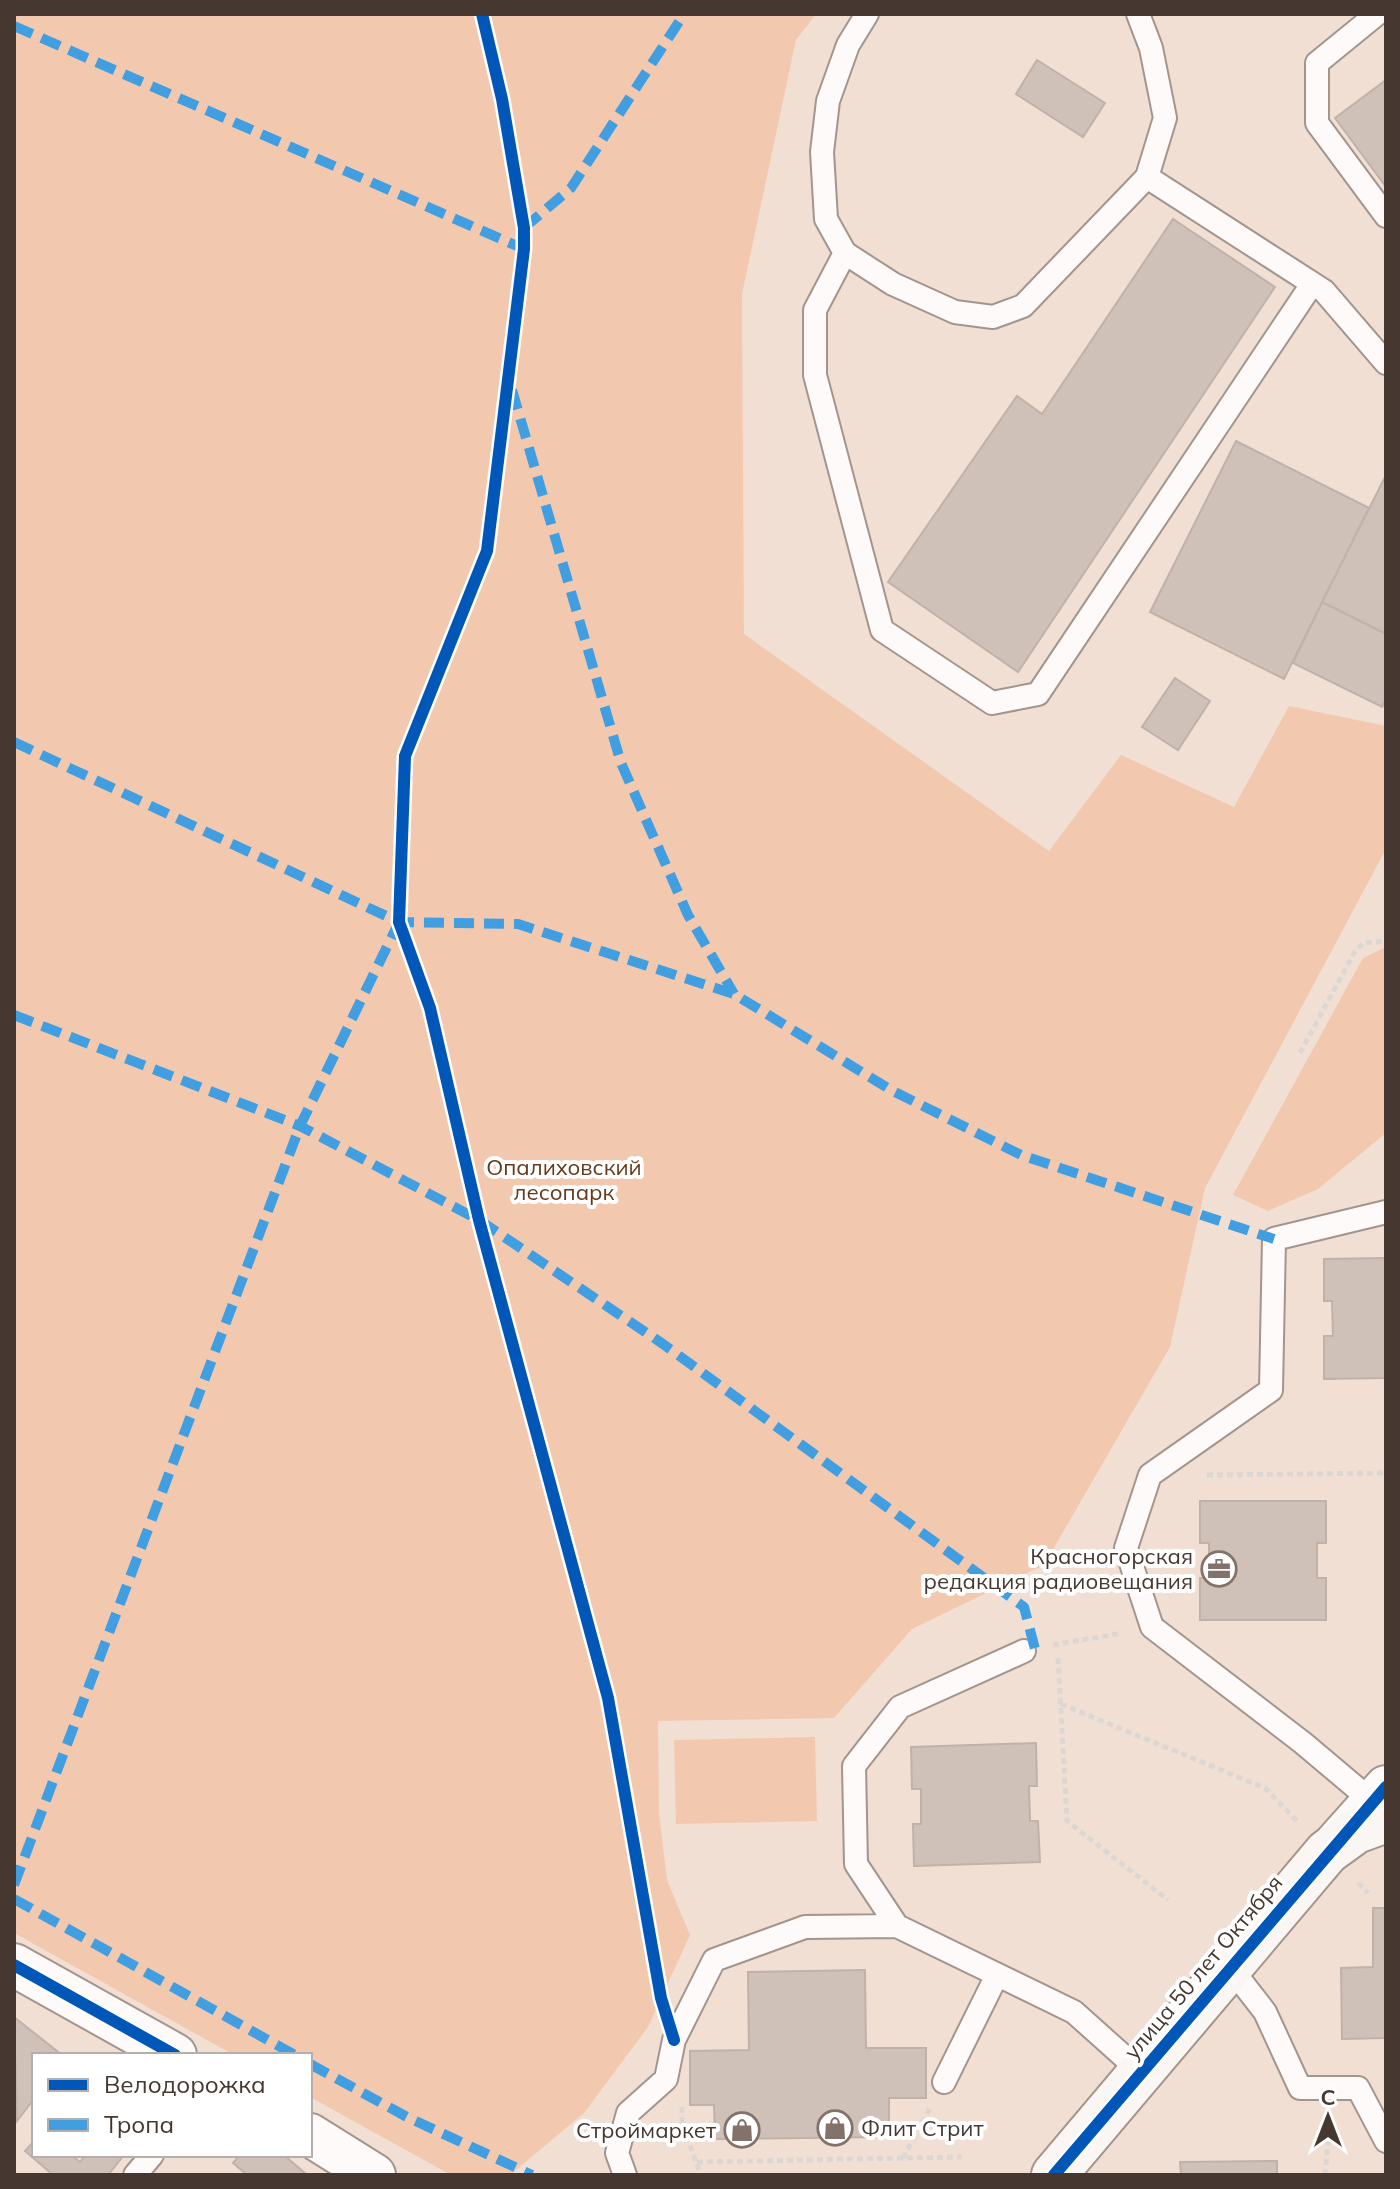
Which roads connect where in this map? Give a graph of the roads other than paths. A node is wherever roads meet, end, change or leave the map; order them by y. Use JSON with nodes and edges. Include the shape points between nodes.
{"nodes":[{"id":1,"x":867,"y":14,"type":"edge"},
{"id":2,"x":1138,"y":14,"type":"edge"},
{"id":3,"x":1377,"y":14,"type":"edge"},
{"id":4,"x":1147,"y":177,"type":"junction"},
{"id":5,"x":1386,"y":216,"type":"edge"},
{"id":6,"x":845,"y":253,"type":"junction"},
{"id":7,"x":1312,"y":284,"type":"junction"},
{"id":8,"x":1386,"y":363,"type":"edge"},
{"id":9,"x":1386,"y":1212,"type":"edge"},
{"id":10,"x":1024,"y":1651,"type":"road end"},
{"id":11,"x":1382,"y":1803,"type":"edge"},
{"id":12,"x":897,"y":1926,"type":"junction"},
{"id":13,"x":14,"y":1965,"type":"edge"},
{"id":14,"x":1230,"y":1967,"type":"junction"},
{"id":15,"x":996,"y":1977,"type":"junction"},
{"id":16,"x":171,"y":2053,"type":"edge"},
{"id":17,"x":1141,"y":2072,"type":"junction"},
{"id":18,"x":944,"y":2082,"type":"road end"},
{"id":19,"x":312,"y":2136,"type":"edge"},
{"id":20,"x":1386,"y":2141,"type":"edge"},
{"id":21,"x":150,"y":2157,"type":"edge"},
{"id":22,"x":135,"y":2175,"type":"edge"},
{"id":23,"x":374,"y":2175,"type":"edge"},
{"id":24,"x":625,"y":2175,"type":"edge"},
{"id":25,"x":1054,"y":2175,"type":"edge"}],
"edges":[{"from":1,"to":6,"type":"lane","via":[[848,45],[828,101],[822,152],[826,219]]},
{"from":2,"to":4,"type":"lane","via":[[1151,48],[1165,118]]},
{"from":3,"to":5,"type":"lane","via":[[1317,63],[1317,123]]},
{"from":4,"to":6,"type":"lane","via":[[1023,306],[993,317],[955,312],[893,284]]},
{"from":4,"to":7,"type":"lane"},
{"from":6,"to":7,"type":"lane","via":[[815,310],[815,375],[882,630],[992,703],[1038,694]]},
{"from":7,"to":8,"type":"lane"},
{"from":9,"to":11,"type":"lane","via":[[1274,1239],[1271,1390],[1150,1475],[1126,1548],[1152,1627]]},
{"from":10,"to":12,"type":"lane","via":[[900,1707],[854,1766],[856,1864]]},
{"from":11,"to":14,"type":"street","name":"улица 50 лет Октября","via":[[1356,1831],[1314,1838]]},
{"from":12,"to":15,"type":"lane"},
{"from":12,"to":24,"type":"lane","via":[[805,1927],[714,1960],[674,2040],[666,2079],[628,2113],[617,2153]]},
{"from":13,"to":16,"type":"street"},
{"from":14,"to":17,"type":"street","name":"улица 50 лет Октября"},
{"from":14,"to":20,"type":"lane","via":[[1265,2012],[1300,2088],[1358,2088]]},
{"from":15,"to":17,"type":"lane","via":[[1074,2012]]},
{"from":15,"to":18,"type":"lane"},
{"from":17,"to":25,"type":"street","name":"улица 50 лет Октября"},
{"from":19,"to":23,"type":"street"},
{"from":21,"to":22,"type":"lane"}]}
